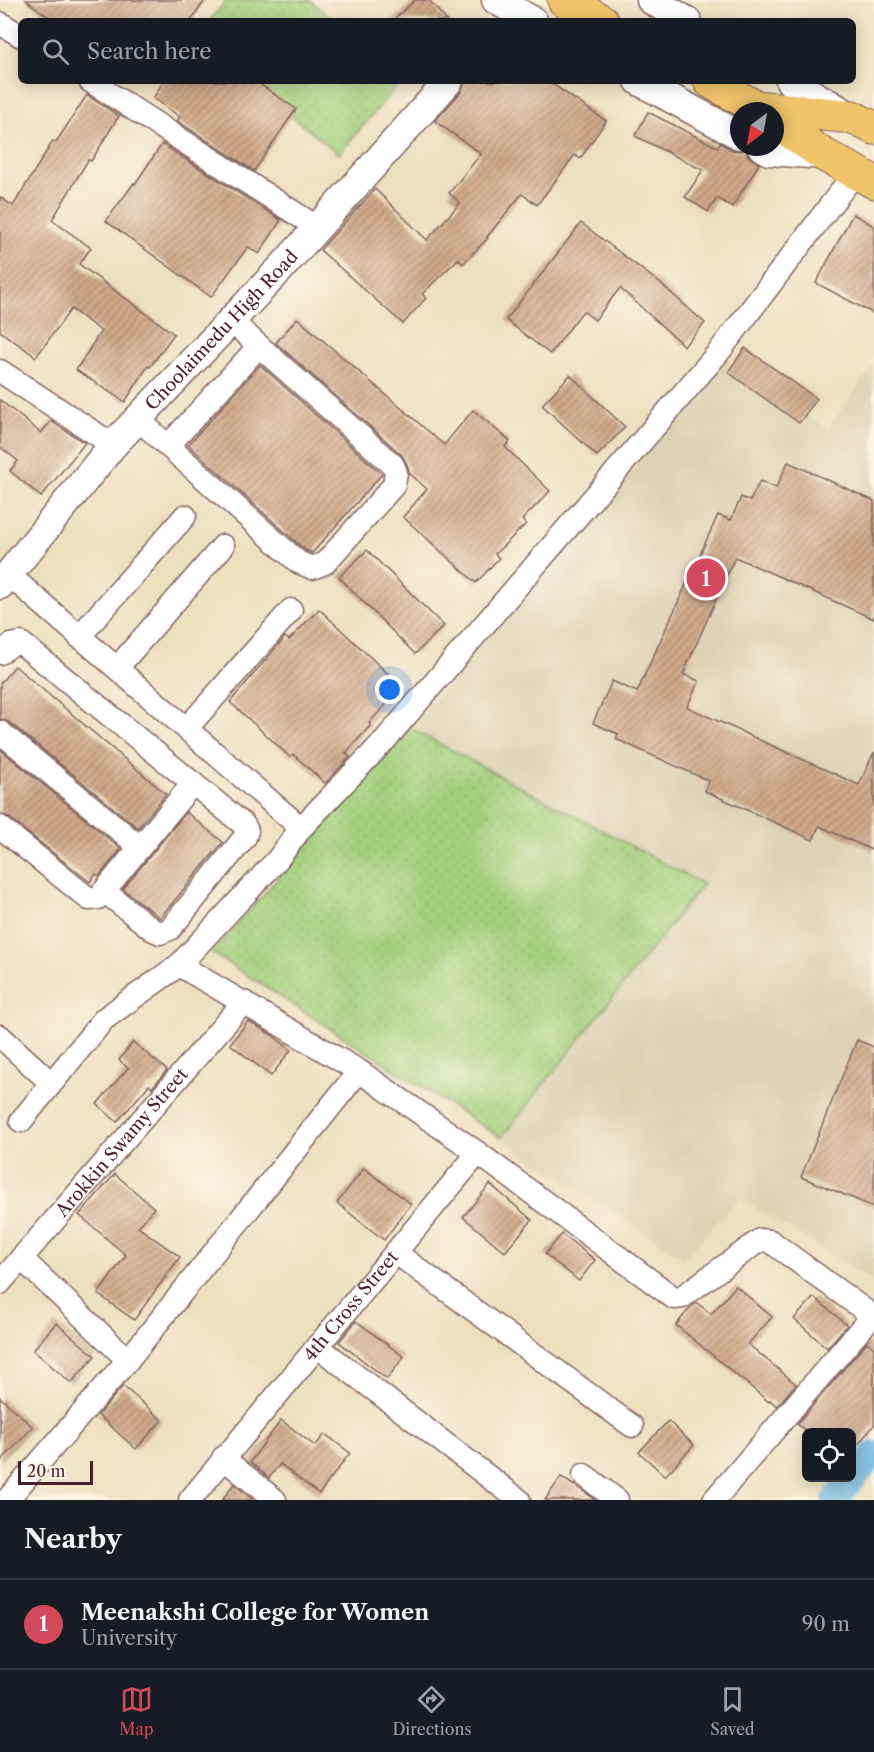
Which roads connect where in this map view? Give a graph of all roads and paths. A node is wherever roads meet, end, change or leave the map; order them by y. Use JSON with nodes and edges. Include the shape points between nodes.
{"nodes":[{"id":1,"x":564,"y":0,"type":"edge"},
{"id":2,"x":651,"y":0,"type":"edge"},
{"id":3,"x":597,"y":18,"type":"edge"},
{"id":4,"x":682,"y":18,"type":"edge"},
{"id":5,"x":0,"y":23,"type":"edge"},
{"id":6,"x":18,"y":34,"type":"edge"},
{"id":7,"x":95,"y":84,"type":"edge"},
{"id":8,"x":446,"y":84,"type":"edge"},
{"id":9,"x":645,"y":84,"type":"edge"},
{"id":10,"x":795,"y":84,"type":"edge"},
{"id":11,"x":784,"y":109,"type":"edge"},
{"id":12,"x":863,"y":122,"type":"edge"},
{"id":13,"x":784,"y":128,"type":"edge"},
{"id":14,"x":730,"y":130,"type":"edge"},
{"id":15,"x":784,"y":152,"type":"edge"},
{"id":16,"x":824,"y":155,"type":"junction"},
{"id":17,"x":865,"y":177,"type":"edge"},
{"id":18,"x":318,"y":228,"type":"junction"},
{"id":19,"x":231,"y":321,"type":"junction"},
{"id":20,"x":259,"y":346,"type":"junction"},
{"id":21,"x":0,"y":371,"type":"edge"},
{"id":22,"x":139,"y":420,"type":"junction"},
{"id":23,"x":113,"y":445,"type":"junction"},
{"id":24,"x":168,"y":446,"type":"junction"},
{"id":25,"x":185,"y":516,"type":"dead end"},
{"id":26,"x":223,"y":546,"type":"dead end"},
{"id":27,"x":5,"y":580,"type":"edge"},
{"id":28,"x":291,"y":610,"type":"dead end"},
{"id":29,"x":79,"y":637,"type":"junction"},
{"id":30,"x":0,"y":653,"type":"edge"},
{"id":31,"x":117,"y":668,"type":"junction"},
{"id":32,"x":187,"y":728,"type":"junction"},
{"id":33,"x":0,"y":732,"type":"edge"},
{"id":34,"x":193,"y":783,"type":"junction"},
{"id":35,"x":0,"y":827,"type":"edge"},
{"id":36,"x":301,"y":828,"type":"junction"},
{"id":37,"x":140,"y":847,"type":"junction"},
{"id":38,"x":202,"y":889,"type":"junction"},
{"id":39,"x":105,"y":891,"type":"junction"},
{"id":40,"x":228,"y":911,"type":"junction"},
{"id":41,"x":179,"y":965,"type":"junction"},
{"id":42,"x":244,"y":1002,"type":"junction"},
{"id":43,"x":0,"y":1036,"type":"edge"},
{"id":44,"x":359,"y":1071,"type":"junction"},
{"id":45,"x":51,"y":1083,"type":"junction"},
{"id":46,"x":21,"y":1121,"type":"dead end"},
{"id":47,"x":477,"y":1153,"type":"junction"},
{"id":48,"x":396,"y":1253,"type":"junction"},
{"id":49,"x":21,"y":1258,"type":"junction"},
{"id":50,"x":0,"y":1283,"type":"edge"},
{"id":51,"x":873,"y":1316,"type":"edge"},
{"id":52,"x":317,"y":1346,"type":"junction"},
{"id":53,"x":128,"y":1360,"type":"junction"},
{"id":54,"x":632,"y":1426,"type":"dead end"},
{"id":55,"x":223,"y":1458,"type":"junction"},
{"id":56,"x":584,"y":1476,"type":"dead end"},
{"id":57,"x":7,"y":1500,"type":"edge"},
{"id":58,"x":190,"y":1500,"type":"edge"},
{"id":59,"x":274,"y":1500,"type":"edge"},
{"id":60,"x":519,"y":1500,"type":"edge"},
{"id":61,"x":617,"y":1500,"type":"edge"},
{"id":62,"x":714,"y":1500,"type":"edge"}],
"edges":[{"from":1,"to":3,"type":"main road"},
{"from":2,"to":4,"type":"street"},
{"from":5,"to":6,"type":"street"},
{"from":7,"to":18,"type":"street"},
{"from":8,"to":18,"type":"street","name":"Choolaimedu High Road"},
{"from":9,"to":14,"type":"street"},
{"from":10,"to":12,"type":"street"},
{"from":11,"to":12,"type":"main road"},
{"from":13,"to":16,"type":"main road"},
{"from":15,"to":16,"type":"street"},
{"from":16,"to":17,"type":"main road"},
{"from":17,"to":36,"type":"street","via":[[385,740]]},
{"from":18,"to":19,"type":"street","name":"Choolaimedu High Road"},
{"from":19,"to":20,"type":"street"},
{"from":19,"to":22,"type":"street","name":"Choolaimedu High Road"},
{"from":20,"to":24,"type":"street"},
{"from":20,"to":24,"type":"street","via":[[393,465],[396,472],[394,485],[325,563],[312,568],[298,562]]},
{"from":21,"to":23,"type":"street"},
{"from":22,"to":23,"type":"street","name":"Choolaimedu High Road"},
{"from":22,"to":24,"type":"street"},
{"from":23,"to":27,"type":"street","name":"Choolaimedu High Road"},
{"from":25,"to":29,"type":"street"},
{"from":26,"to":31,"type":"street"},
{"from":27,"to":29,"type":"street"},
{"from":28,"to":32,"type":"street"},
{"from":29,"to":31,"type":"street"},
{"from":30,"to":34,"type":"street","via":[[21,643]]},
{"from":31,"to":32,"type":"street"},
{"from":32,"to":36,"type":"street"},
{"from":33,"to":37,"type":"street"},
{"from":34,"to":37,"type":"street"},
{"from":34,"to":38,"type":"street","via":[[247,831]]},
{"from":35,"to":39,"type":"street","via":[[89,899],[98,898]]},
{"from":36,"to":40,"type":"street","via":[[278,859]]},
{"from":37,"to":39,"type":"street"},
{"from":38,"to":39,"type":"street","via":[[170,928],[160,933]]},
{"from":38,"to":40,"type":"street"},
{"from":40,"to":41,"type":"street"},
{"from":41,"to":42,"type":"street"},
{"from":41,"to":45,"type":"street","via":[[104,1019]]},
{"from":42,"to":44,"type":"street"},
{"from":42,"to":49,"type":"street","name":"Arokkin Swamy Street"},
{"from":43,"to":45,"type":"street"},
{"from":44,"to":47,"type":"street"},
{"from":44,"to":53,"type":"street"},
{"from":45,"to":46,"type":"street"},
{"from":47,"to":48,"type":"street","name":"4th Cross Street"},
{"from":47,"to":51,"type":"street","via":[[674,1298],[682,1297],[765,1239]]},
{"from":48,"to":52,"type":"street","name":"4th Cross Street"},
{"from":48,"to":54,"type":"street"},
{"from":49,"to":50,"type":"street","name":"Arokkin Swamy Street"},
{"from":49,"to":53,"type":"street"},
{"from":51,"to":62,"type":"street"},
{"from":52,"to":55,"type":"street","name":"4th Cross Street"},
{"from":52,"to":60,"type":"street"},
{"from":53,"to":57,"type":"street"},
{"from":55,"to":58,"type":"street","name":"4th Cross Street"},
{"from":55,"to":59,"type":"street"},
{"from":56,"to":61,"type":"street"}]}
